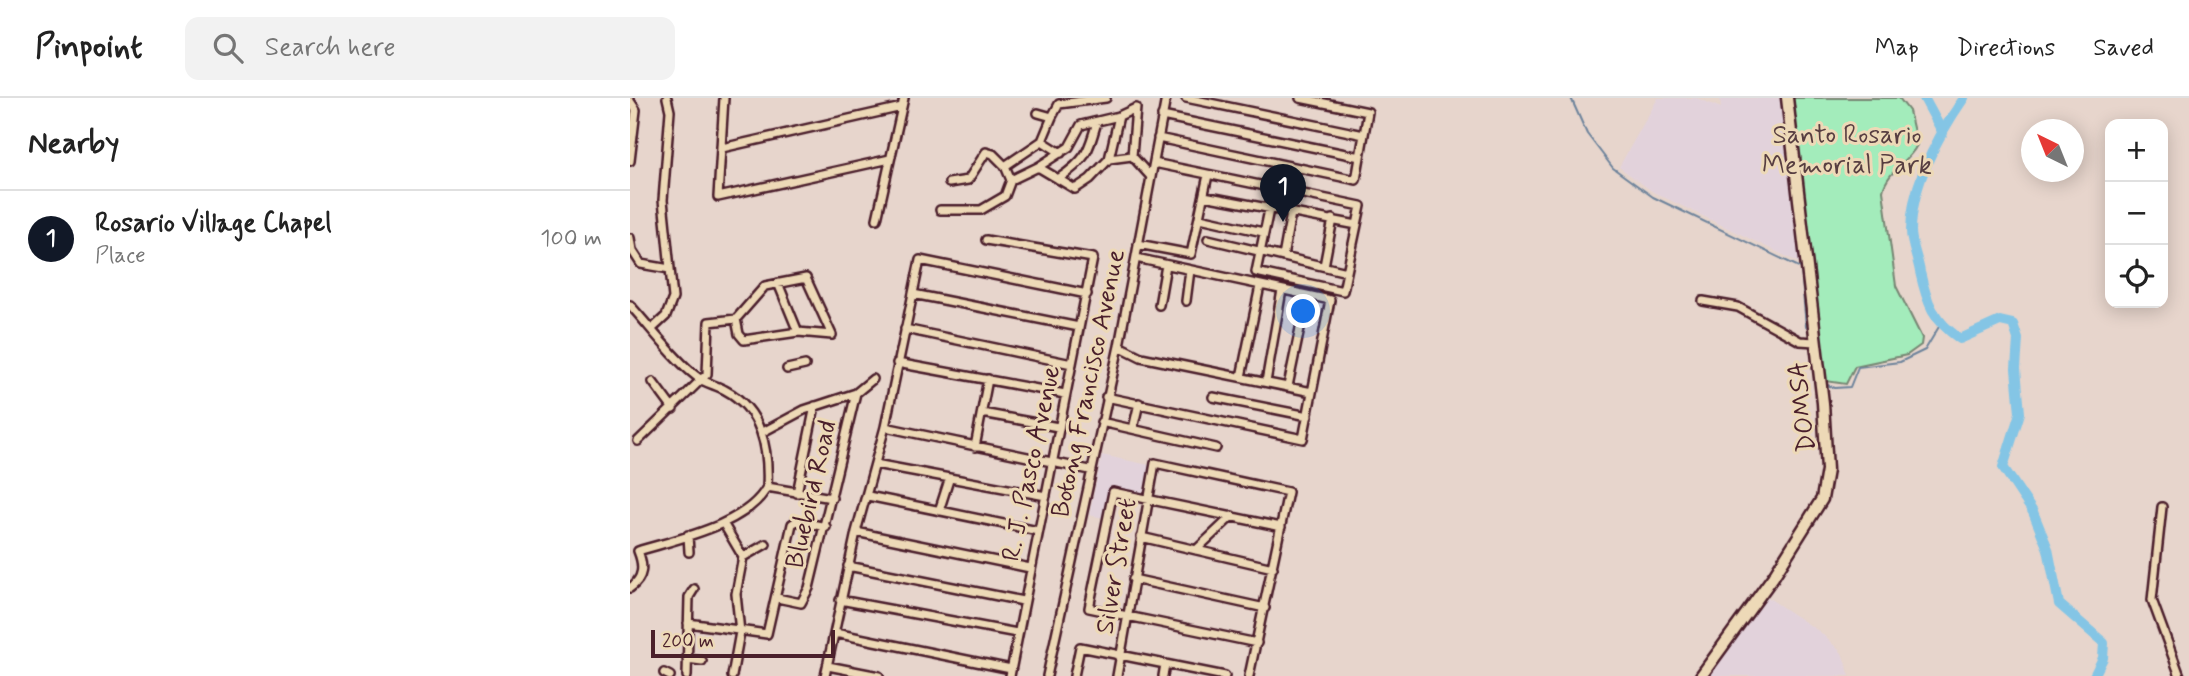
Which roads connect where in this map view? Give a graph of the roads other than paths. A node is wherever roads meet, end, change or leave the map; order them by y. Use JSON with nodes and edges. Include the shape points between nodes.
{"nodes":[{"id":1,"x":667,"y":98,"type":"edge"},
{"id":2,"x":724,"y":98,"type":"edge"},
{"id":3,"x":904,"y":98,"type":"edge"},
{"id":4,"x":1106,"y":98,"type":"edge"},
{"id":5,"x":1166,"y":98,"type":"edge"},
{"id":6,"x":1186,"y":98,"type":"edge"},
{"id":7,"x":1300,"y":98,"type":"edge"},
{"id":8,"x":1787,"y":98,"type":"edge"},
{"id":9,"x":630,"y":101,"type":"edge"},
{"id":10,"x":902,"y":107,"type":"junction"},
{"id":11,"x":1038,"y":113,"type":"dead end"},
{"id":12,"x":1119,"y":116,"type":"junction"},
{"id":13,"x":1163,"y":116,"type":"junction"},
{"id":14,"x":1052,"y":117,"type":"junction"},
{"id":15,"x":1097,"y":122,"type":"junction"},
{"id":16,"x":632,"y":131,"type":"edge"},
{"id":17,"x":1364,"y":135,"type":"junction"},
{"id":18,"x":1158,"y":138,"type":"junction"},
{"id":19,"x":1042,"y":141,"type":"junction"},
{"id":20,"x":722,"y":148,"type":"junction"},
{"id":21,"x":1061,"y":153,"type":"junction"},
{"id":22,"x":1132,"y":156,"type":"junction"},
{"id":23,"x":1360,"y":157,"type":"junction"},
{"id":24,"x":890,"y":159,"type":"junction"},
{"id":25,"x":1109,"y":159,"type":"junction"},
{"id":26,"x":630,"y":161,"type":"edge"},
{"id":27,"x":1154,"y":163,"type":"junction"},
{"id":28,"x":1005,"y":166,"type":"junction"},
{"id":29,"x":1038,"y":167,"type":"junction"},
{"id":30,"x":1208,"y":175,"type":"junction"},
{"id":31,"x":1151,"y":177,"type":"junction"},
{"id":32,"x":1058,"y":179,"type":"junction"},
{"id":33,"x":1011,"y":180,"type":"junction"},
{"id":34,"x":949,"y":183,"type":"dead end"},
{"id":35,"x":1274,"y":186,"type":"junction"},
{"id":36,"x":1204,"y":196,"type":"junction"},
{"id":37,"x":1268,"y":209,"type":"junction"},
{"id":38,"x":940,"y":210,"type":"dead end"},
{"id":39,"x":1291,"y":213,"type":"junction"},
{"id":40,"x":1200,"y":218,"type":"junction"},
{"id":41,"x":877,"y":219,"type":"dead end"},
{"id":42,"x":1333,"y":219,"type":"junction"},
{"id":43,"x":1357,"y":225,"type":"junction"},
{"id":44,"x":1263,"y":232,"type":"junction"},
{"id":45,"x":630,"y":238,"type":"edge"},
{"id":46,"x":1208,"y":239,"type":"dead end"},
{"id":47,"x":986,"y":240,"type":"dead end"},
{"id":48,"x":1138,"y":244,"type":"junction"},
{"id":49,"x":1260,"y":251,"type":"junction"},
{"id":50,"x":1283,"y":257,"type":"junction"},
{"id":51,"x":1136,"y":258,"type":"junction"},
{"id":52,"x":1166,"y":265,"type":"junction"},
{"id":53,"x":1324,"y":266,"type":"junction"},
{"id":54,"x":670,"y":269,"type":"junction"},
{"id":55,"x":1190,"y":270,"type":"junction"},
{"id":56,"x":1347,"y":272,"type":"junction"},
{"id":57,"x":778,"y":283,"type":"junction"},
{"id":58,"x":1260,"y":286,"type":"junction"},
{"id":59,"x":1282,"y":290,"type":"junction"},
{"id":60,"x":912,"y":294,"type":"junction"},
{"id":61,"x":1087,"y":294,"type":"junction"},
{"id":62,"x":1307,"y":295,"type":"junction"},
{"id":63,"x":1186,"y":301,"type":"dead end"},
{"id":64,"x":1703,"y":301,"type":"dead end"},
{"id":65,"x":630,"y":305,"type":"edge"},
{"id":66,"x":1159,"y":305,"type":"dead end"},
{"id":67,"x":736,"y":319,"type":"junction"},
{"id":68,"x":1079,"y":327,"type":"junction"},
{"id":69,"x":905,"y":328,"type":"junction"},
{"id":70,"x":652,"y":329,"type":"junction"},
{"id":71,"x":798,"y":332,"type":"junction"},
{"id":72,"x":1815,"y":342,"type":"junction"},
{"id":73,"x":1119,"y":346,"type":"junction"},
{"id":74,"x":897,"y":363,"type":"junction"},
{"id":75,"x":1072,"y":364,"type":"junction"},
{"id":76,"x":805,"y":365,"type":"dead end"},
{"id":77,"x":787,"y":369,"type":"dead end"},
{"id":78,"x":1241,"y":377,"type":"junction"},
{"id":79,"x":873,"y":379,"type":"dead end"},
{"id":80,"x":988,"y":379,"type":"junction"},
{"id":81,"x":703,"y":380,"type":"junction"},
{"id":82,"x":653,"y":382,"type":"dead end"},
{"id":83,"x":1266,"y":382,"type":"junction"},
{"id":84,"x":1288,"y":386,"type":"junction"},
{"id":85,"x":1312,"y":391,"type":"junction"},
{"id":86,"x":856,"y":393,"type":"junction"},
{"id":87,"x":1065,"y":394,"type":"junction"},
{"id":88,"x":1107,"y":397,"type":"junction"},
{"id":89,"x":1213,"y":397,"type":"dead end"},
{"id":90,"x":1139,"y":404,"type":"junction"},
{"id":91,"x":815,"y":406,"type":"junction"},
{"id":92,"x":673,"y":408,"type":"junction"},
{"id":93,"x":982,"y":413,"type":"junction"},
{"id":94,"x":1308,"y":416,"type":"junction"},
{"id":95,"x":1101,"y":422,"type":"junction"},
{"id":96,"x":885,"y":427,"type":"junction"},
{"id":97,"x":1058,"y":427,"type":"junction"},
{"id":98,"x":1133,"y":429,"type":"junction"},
{"id":99,"x":763,"y":432,"type":"junction"},
{"id":100,"x":638,"y":441,"type":"dead end"},
{"id":101,"x":975,"y":447,"type":"junction"},
{"id":102,"x":1216,"y":448,"type":"dead end"},
{"id":103,"x":876,"y":464,"type":"junction"},
{"id":104,"x":1052,"y":464,"type":"junction"},
{"id":105,"x":1090,"y":470,"type":"junction"},
{"id":106,"x":949,"y":480,"type":"junction"},
{"id":107,"x":768,"y":487,"type":"junction"},
{"id":108,"x":797,"y":493,"type":"junction"},
{"id":109,"x":867,"y":496,"type":"junction"},
{"id":110,"x":1046,"y":496,"type":"junction"},
{"id":111,"x":832,"y":498,"type":"junction"},
{"id":112,"x":1149,"y":498,"type":"junction"},
{"id":113,"x":2162,"y":507,"type":"dead end"},
{"id":114,"x":939,"y":511,"type":"junction"},
{"id":115,"x":1232,"y":516,"type":"junction"},
{"id":116,"x":723,"y":523,"type":"junction"},
{"id":117,"x":825,"y":527,"type":"junction"},
{"id":118,"x":1281,"y":527,"type":"junction"},
{"id":119,"x":1038,"y":531,"type":"junction"},
{"id":120,"x":856,"y":533,"type":"junction"},
{"id":121,"x":688,"y":535,"type":"junction"},
{"id":122,"x":1141,"y":537,"type":"junction"},
{"id":123,"x":766,"y":544,"type":"dead end"},
{"id":124,"x":1196,"y":550,"type":"junction"},
{"id":125,"x":689,"y":552,"type":"dead end"},
{"id":126,"x":743,"y":557,"type":"junction"},
{"id":127,"x":849,"y":566,"type":"junction"},
{"id":128,"x":1030,"y":568,"type":"junction"},
{"id":129,"x":1273,"y":568,"type":"junction"},
{"id":130,"x":1133,"y":579,"type":"junction"},
{"id":131,"x":630,"y":588,"type":"edge"},
{"id":132,"x":694,"y":589,"type":"dead end"},
{"id":133,"x":777,"y":598,"type":"junction"},
{"id":134,"x":840,"y":600,"type":"junction"},
{"id":135,"x":1023,"y":601,"type":"junction"},
{"id":136,"x":1265,"y":608,"type":"junction"},
{"id":137,"x":1125,"y":616,"type":"junction"},
{"id":138,"x":688,"y":623,"type":"junction"},
{"id":139,"x":740,"y":632,"type":"junction"},
{"id":140,"x":835,"y":633,"type":"junction"},
{"id":141,"x":1017,"y":633,"type":"junction"},
{"id":142,"x":1257,"y":643,"type":"junction"},
{"id":143,"x":1121,"y":656,"type":"junction"},
{"id":144,"x":687,"y":659,"type":"junction"},
{"id":145,"x":702,"y":661,"type":"dead end"},
{"id":146,"x":1165,"y":664,"type":"junction"},
{"id":147,"x":828,"y":666,"type":"junction"},
{"id":148,"x":1011,"y":672,"type":"edge"},
{"id":149,"x":1212,"y":675,"type":"edge"},
{"id":150,"x":687,"y":676,"type":"edge"},
{"id":151,"x":732,"y":676,"type":"edge"},
{"id":152,"x":825,"y":676,"type":"edge"},
{"id":153,"x":879,"y":676,"type":"edge"},
{"id":154,"x":1047,"y":676,"type":"edge"},
{"id":155,"x":1074,"y":676,"type":"edge"},
{"id":156,"x":1117,"y":676,"type":"edge"},
{"id":157,"x":1163,"y":676,"type":"edge"},
{"id":158,"x":1225,"y":676,"type":"edge"},
{"id":159,"x":1250,"y":676,"type":"edge"},
{"id":160,"x":1700,"y":676,"type":"edge"},
{"id":161,"x":2180,"y":676,"type":"edge"}],
"edges":[{"from":1,"to":54,"type":"street","via":[[670,111],[663,200]]},
{"from":2,"to":20,"type":"street"},
{"from":3,"to":10,"type":"street"},
{"from":4,"to":14,"type":"street","via":[[1059,104]]},
{"from":5,"to":13,"type":"street","name":"Botong Francisco Avenue"},
{"from":6,"to":17,"type":"street"},
{"from":7,"to":17,"type":"street","via":[[1368,112]]},
{"from":8,"to":72,"type":"main road","name":"DOMSA"},
{"from":9,"to":16,"type":"street","via":[[636,110]]},
{"from":10,"to":20,"type":"street"},
{"from":10,"to":24,"type":"street"},
{"from":11,"to":14,"type":"street"},
{"from":12,"to":15,"type":"street"},
{"from":12,"to":22,"type":"street","via":[[1136,108]]},
{"from":12,"to":25,"type":"street"},
{"from":13,"to":18,"type":"street","name":"Botong Francisco Avenue"},
{"from":13,"to":23,"type":"street"},
{"from":14,"to":19,"type":"street"},
{"from":15,"to":21,"type":"street","via":[[1081,125]]},
{"from":15,"to":32,"type":"street","via":[[1087,155]]},
{"from":16,"to":26,"type":"street"},
{"from":17,"to":23,"type":"street"},
{"from":18,"to":23,"type":"street","via":[[1356,180]]},
{"from":18,"to":27,"type":"street","name":"Botong Francisco Avenue"},
{"from":19,"to":21,"type":"street"},
{"from":19,"to":28,"type":"street"},
{"from":20,"to":24,"type":"street","via":[[718,197]]},
{"from":21,"to":29,"type":"street"},
{"from":22,"to":25,"type":"street"},
{"from":22,"to":31,"type":"street"},
{"from":24,"to":41,"type":"street"},
{"from":25,"to":32,"type":"street","via":[[1075,189]]},
{"from":27,"to":30,"type":"street"},
{"from":27,"to":31,"type":"street","name":"Botong Francisco Avenue"},
{"from":28,"to":33,"type":"street"},
{"from":28,"to":34,"type":"street","via":[[986,152],[968,180]]},
{"from":29,"to":32,"type":"street"},
{"from":29,"to":33,"type":"street"},
{"from":30,"to":35,"type":"street"},
{"from":30,"to":36,"type":"street"},
{"from":31,"to":48,"type":"street","name":"Botong Francisco Avenue"},
{"from":33,"to":38,"type":"street","via":[[1005,196],[981,210]]},
{"from":35,"to":37,"type":"street"},
{"from":35,"to":43,"type":"street","via":[[1361,205]]},
{"from":36,"to":37,"type":"street"},
{"from":36,"to":40,"type":"street"},
{"from":37,"to":39,"type":"street"},
{"from":37,"to":44,"type":"street"},
{"from":39,"to":42,"type":"street"},
{"from":39,"to":50,"type":"street"},
{"from":40,"to":44,"type":"street"},
{"from":40,"to":48,"type":"street","via":[[1191,254]]},
{"from":42,"to":43,"type":"street"},
{"from":42,"to":53,"type":"street"},
{"from":43,"to":56,"type":"street"},
{"from":44,"to":49,"type":"street"},
{"from":45,"to":54,"type":"street","via":[[641,264]]},
{"from":46,"to":49,"type":"street"},
{"from":47,"to":61,"type":"street","name":"R. J. Pasco Avenue","via":[[1093,258]]},
{"from":48,"to":51,"type":"street","name":"Botong Francisco Avenue"},
{"from":49,"to":50,"type":"street"},
{"from":49,"to":56,"type":"street","via":[[1256,272],[1343,291]]},
{"from":50,"to":53,"type":"street"},
{"from":51,"to":52,"type":"street"},
{"from":51,"to":73,"type":"street","name":"Botong Francisco Avenue"},
{"from":52,"to":55,"type":"street"},
{"from":52,"to":66,"type":"street"},
{"from":53,"to":56,"type":"street"},
{"from":54,"to":70,"type":"street","via":[[670,307]]},
{"from":55,"to":58,"type":"street"},
{"from":55,"to":63,"type":"street"},
{"from":57,"to":67,"type":"street","via":[[765,286]]},
{"from":57,"to":71,"type":"street"},
{"from":57,"to":71,"type":"street","via":[[806,278],[832,335]]},
{"from":58,"to":59,"type":"street"},
{"from":58,"to":78,"type":"street"},
{"from":59,"to":62,"type":"street"},
{"from":59,"to":83,"type":"street"},
{"from":60,"to":61,"type":"street","via":[[920,260]]},
{"from":60,"to":68,"type":"street"},
{"from":60,"to":69,"type":"street"},
{"from":61,"to":68,"type":"street","name":"R. J. Pasco Avenue"},
{"from":62,"to":84,"type":"street"},
{"from":62,"to":85,"type":"street","via":[[1330,300]]},
{"from":64,"to":72,"type":"street","via":[[1738,307],[1800,341]]},
{"from":65,"to":70,"type":"street"},
{"from":67,"to":71,"type":"street","via":[[744,340]]},
{"from":67,"to":81,"type":"street","via":[[709,322]]},
{"from":68,"to":75,"type":"street","name":"R. J. Pasco Avenue"},
{"from":69,"to":74,"type":"street"},
{"from":69,"to":75,"type":"street"},
{"from":70,"to":81,"type":"street"},
{"from":72,"to":160,"type":"main road","name":"DOMSA","via":[[1827,449],[1822,499],[1773,577]]},
{"from":73,"to":78,"type":"street","via":[[1141,357]]},
{"from":73,"to":88,"type":"street","name":"Botong Francisco Avenue"},
{"from":74,"to":80,"type":"street"},
{"from":74,"to":96,"type":"street"},
{"from":75,"to":87,"type":"street","name":"R. J. Pasco Avenue"},
{"from":76,"to":77,"type":"street"},
{"from":78,"to":83,"type":"street"},
{"from":79,"to":86,"type":"street"},
{"from":80,"to":87,"type":"street"},
{"from":80,"to":93,"type":"street"},
{"from":81,"to":92,"type":"street"},
{"from":81,"to":99,"type":"street","via":[[737,397]]},
{"from":82,"to":92,"type":"street"},
{"from":83,"to":84,"type":"street"},
{"from":84,"to":85,"type":"street"},
{"from":85,"to":94,"type":"street"},
{"from":86,"to":91,"type":"street"},
{"from":86,"to":111,"type":"street","name":"Bluebird Road"},
{"from":87,"to":97,"type":"street","name":"R. J. Pasco Avenue"},
{"from":88,"to":90,"type":"street"},
{"from":88,"to":95,"type":"street","name":"Botong Francisco Avenue"},
{"from":89,"to":94,"type":"street"},
{"from":90,"to":94,"type":"street","via":[[1303,439]]},
{"from":90,"to":98,"type":"street"},
{"from":91,"to":99,"type":"street"},
{"from":91,"to":108,"type":"street"},
{"from":92,"to":100,"type":"street"},
{"from":93,"to":97,"type":"street"},
{"from":93,"to":101,"type":"street"},
{"from":95,"to":98,"type":"street"},
{"from":95,"to":105,"type":"street","name":"Botong Francisco Avenue"},
{"from":96,"to":101,"type":"street"},
{"from":96,"to":103,"type":"street"},
{"from":97,"to":104,"type":"street","name":"R. J. Pasco Avenue"},
{"from":98,"to":102,"type":"street"},
{"from":99,"to":107,"type":"street"},
{"from":101,"to":104,"type":"street"},
{"from":103,"to":106,"type":"street"},
{"from":103,"to":109,"type":"street"},
{"from":104,"to":105,"type":"street"},
{"from":104,"to":110,"type":"street","name":"R. J. Pasco Avenue"},
{"from":105,"to":154,"type":"street","name":"Botong Francisco Avenue"},
{"from":106,"to":110,"type":"street"},
{"from":106,"to":114,"type":"street"},
{"from":107,"to":108,"type":"street"},
{"from":107,"to":116,"type":"street","via":[[759,499]]},
{"from":108,"to":111,"type":"street"},
{"from":109,"to":114,"type":"street"},
{"from":109,"to":120,"type":"street"},
{"from":110,"to":119,"type":"street","name":"R. J. Pasco Avenue"},
{"from":111,"to":117,"type":"street","name":"Bluebird Road"},
{"from":112,"to":115,"type":"street"},
{"from":112,"to":118,"type":"street","name":"Silver Street","via":[[1156,463],[1288,492]]},
{"from":112,"to":122,"type":"street","name":"Silver Street"},
{"from":112,"to":137,"type":"street","via":[[1114,492],[1089,608]]},
{"from":113,"to":161,"type":"street","via":[[2152,600]]},
{"from":114,"to":119,"type":"street"},
{"from":115,"to":118,"type":"street"},
{"from":115,"to":124,"type":"street"},
{"from":116,"to":121,"type":"street"},
{"from":116,"to":126,"type":"street"},
{"from":117,"to":133,"type":"street","name":"Bluebird Road","via":[[801,603]]},
{"from":117,"to":133,"type":"street","via":[[792,524]]},
{"from":118,"to":129,"type":"street"},
{"from":119,"to":128,"type":"street","name":"R. J. Pasco Avenue"},
{"from":120,"to":127,"type":"street"},
{"from":120,"to":128,"type":"street"},
{"from":121,"to":125,"type":"street"},
{"from":121,"to":131,"type":"street","via":[[638,551],[643,569]]},
{"from":122,"to":124,"type":"street"},
{"from":122,"to":130,"type":"street","name":"Silver Street"},
{"from":123,"to":126,"type":"street"},
{"from":124,"to":129,"type":"street"},
{"from":126,"to":139,"type":"street","via":[[736,594]]},
{"from":127,"to":134,"type":"street"},
{"from":127,"to":135,"type":"street"},
{"from":128,"to":135,"type":"street","name":"R. J. Pasco Avenue"},
{"from":129,"to":136,"type":"street"},
{"from":130,"to":136,"type":"street"},
{"from":130,"to":137,"type":"street","name":"Silver Street"},
{"from":132,"to":138,"type":"street","via":[[689,597]]},
{"from":133,"to":139,"type":"street","via":[[767,634]]},
{"from":134,"to":140,"type":"street"},
{"from":134,"to":141,"type":"street"},
{"from":135,"to":141,"type":"street","name":"R. J. Pasco Avenue"},
{"from":136,"to":142,"type":"street"},
{"from":137,"to":142,"type":"street"},
{"from":137,"to":143,"type":"street","name":"Silver Street"},
{"from":138,"to":139,"type":"street"},
{"from":138,"to":144,"type":"street"},
{"from":139,"to":151,"type":"street"},
{"from":140,"to":147,"type":"street"},
{"from":140,"to":148,"type":"street"},
{"from":141,"to":148,"type":"street","name":"R. J. Pasco Avenue"},
{"from":142,"to":159,"type":"street"},
{"from":143,"to":146,"type":"street"},
{"from":143,"to":155,"type":"street","via":[[1080,647]]},
{"from":143,"to":156,"type":"street","name":"Silver Street"},
{"from":144,"to":145,"type":"street"},
{"from":144,"to":150,"type":"street"},
{"from":146,"to":149,"type":"street"},
{"from":146,"to":157,"type":"street"},
{"from":147,"to":152,"type":"street"},
{"from":147,"to":153,"type":"street"},
{"from":149,"to":158,"type":"street"}]}
